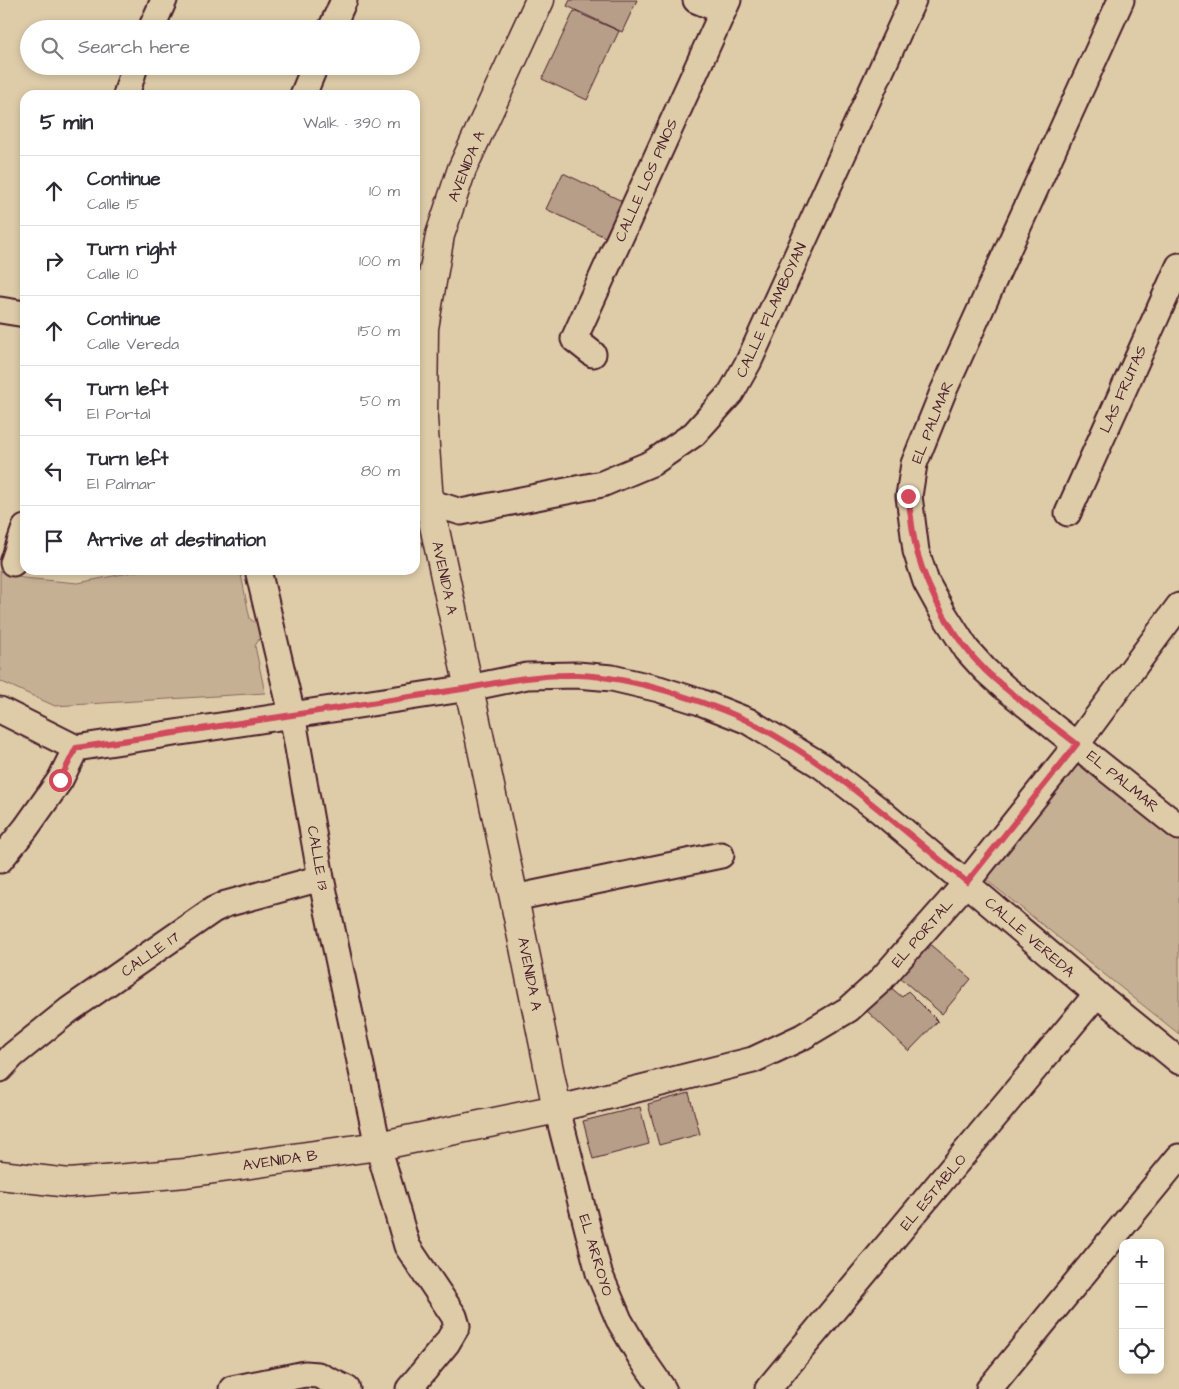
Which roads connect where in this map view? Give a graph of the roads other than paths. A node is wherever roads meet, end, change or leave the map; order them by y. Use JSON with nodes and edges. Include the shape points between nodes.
{"nodes":[{"id":1,"x":164,"y":0,"type":"edge"},
{"id":2,"x":344,"y":0,"type":"edge"},
{"id":3,"x":540,"y":0,"type":"edge"},
{"id":4,"x":696,"y":0,"type":"edge"},
{"id":5,"x":913,"y":0,"type":"edge"},
{"id":6,"x":1121,"y":0,"type":"edge"},
{"id":7,"x":725,"y":6,"type":"edge"},
{"id":8,"x":155,"y":20,"type":"edge"},
{"id":9,"x":335,"y":20,"type":"edge"},
{"id":10,"x":132,"y":75,"type":"edge"},
{"id":11,"x":312,"y":75,"type":"edge"},
{"id":12,"x":128,"y":90,"type":"edge"},
{"id":13,"x":305,"y":90,"type":"edge"},
{"id":14,"x":1179,"y":266,"type":"edge"},
{"id":15,"x":0,"y":310,"type":"edge"},
{"id":16,"x":20,"y":313,"type":"edge"},
{"id":17,"x":593,"y":354,"type":"dead end"},
{"id":18,"x":422,"y":503,"type":"edge"},
{"id":19,"x":1068,"y":513,"type":"dead end"},
{"id":20,"x":20,"y":541,"type":"edge"},
{"id":21,"x":12,"y":562,"type":"edge"},
{"id":22,"x":259,"y":575,"type":"edge"},
{"id":23,"x":1179,"y":606,"type":"edge"},
{"id":24,"x":469,"y":688,"type":"junction"},
{"id":25,"x":0,"y":710,"type":"edge"},
{"id":26,"x":292,"y":714,"type":"junction"},
{"id":27,"x":1077,"y":744,"type":"junction"},
{"id":28,"x":76,"y":748,"type":"junction"},
{"id":29,"x":1179,"y":826,"type":"edge"},
{"id":30,"x":720,"y":855,"type":"dead end"},
{"id":31,"x":0,"y":860,"type":"edge"},
{"id":32,"x":321,"y":878,"type":"junction"},
{"id":33,"x":967,"y":882,"type":"junction"},
{"id":34,"x":514,"y":898,"type":"junction"},
{"id":35,"x":1097,"y":994,"type":"junction"},
{"id":36,"x":1179,"y":1061,"type":"edge"},
{"id":37,"x":0,"y":1069,"type":"edge"},
{"id":38,"x":557,"y":1109,"type":"junction"},
{"id":39,"x":378,"y":1146,"type":"junction"},
{"id":40,"x":1179,"y":1157,"type":"edge"},
{"id":41,"x":0,"y":1175,"type":"edge"},
{"id":42,"x":232,"y":1389,"type":"edge"},
{"id":43,"x":347,"y":1389,"type":"edge"},
{"id":44,"x":409,"y":1389,"type":"edge"},
{"id":45,"x":663,"y":1389,"type":"edge"},
{"id":46,"x":768,"y":1389,"type":"edge"},
{"id":47,"x":988,"y":1389,"type":"edge"}],
"edges":[{"from":1,"to":8,"type":"street"},
{"from":2,"to":9,"type":"street"},
{"from":3,"to":18,"type":"main road","name":"AVENIDA A","via":[[462,169],[440,235],[424,328]]},
{"from":4,"to":7,"type":"street"},
{"from":5,"to":18,"type":"street","name":"CALLE FLAMBOYAN","via":[[749,361],[730,393],[694,434],[652,463],[602,484],[461,512]]},
{"from":6,"to":27,"type":"street","name":"EL PALMAR","via":[[943,392],[914,464],[908,496],[916,551],[926,582],[967,650],[1005,688]]},
{"from":7,"to":17,"type":"street","name":"CALLE LOS PINOS","via":[[574,339]]},
{"from":10,"to":12,"type":"street"},
{"from":11,"to":13,"type":"street"},
{"from":14,"to":19,"type":"street","name":"LAS FRUTAS"},
{"from":15,"to":16,"type":"street"},
{"from":18,"to":24,"type":"main road","name":"AVENIDA A"},
{"from":20,"to":21,"type":"street"},
{"from":22,"to":26,"type":"street","name":"CALLE 13"},
{"from":23,"to":27,"type":"street","name":"EL PORTAL"},
{"from":24,"to":26,"type":"street","name":"CALLE VEREDA"},
{"from":24,"to":33,"type":"street","name":"CALLE VEREDA","via":[[527,676],[577,675],[612,678],[700,702],[748,721],[822,766]]},
{"from":24,"to":34,"type":"main road","name":"AVENIDA A"},
{"from":25,"to":28,"type":"street"},
{"from":26,"to":28,"type":"street","name":"CALLE VEREDA"},
{"from":26,"to":32,"type":"street","name":"CALLE 13"},
{"from":27,"to":29,"type":"street","name":"EL PALMAR"},
{"from":27,"to":33,"type":"street","name":"EL PORTAL"},
{"from":28,"to":31,"type":"street","via":[[60,780]]},
{"from":30,"to":34,"type":"street"},
{"from":32,"to":37,"type":"street","name":"CALLE 17","via":[[213,910],[69,1010]]},
{"from":32,"to":39,"type":"street","name":"CALLE 13"},
{"from":33,"to":35,"type":"street","name":"CALLE VEREDA"},
{"from":33,"to":38,"type":"street","name":"EL PORTAL","via":[[879,982],[849,1009],[802,1037],[753,1060]]},
{"from":34,"to":38,"type":"main road","name":"AVENIDA A"},
{"from":35,"to":36,"type":"street","name":"CALLE VEREDA"},
{"from":35,"to":46,"type":"street","name":"EL ESTABLO"},
{"from":38,"to":39,"type":"main road","name":"AVENIDA B"},
{"from":38,"to":45,"type":"street","name":"EL ARROYO","via":[[599,1273],[619,1320]]},
{"from":39,"to":41,"type":"main road","name":"AVENIDA B","via":[[186,1173],[69,1183]]},
{"from":39,"to":44,"type":"street","name":"CALLE 13","via":[[408,1246],[454,1316],[457,1326]]},
{"from":40,"to":47,"type":"street"},
{"from":42,"to":43,"type":"street","via":[[305,1374],[318,1375]]}]}
